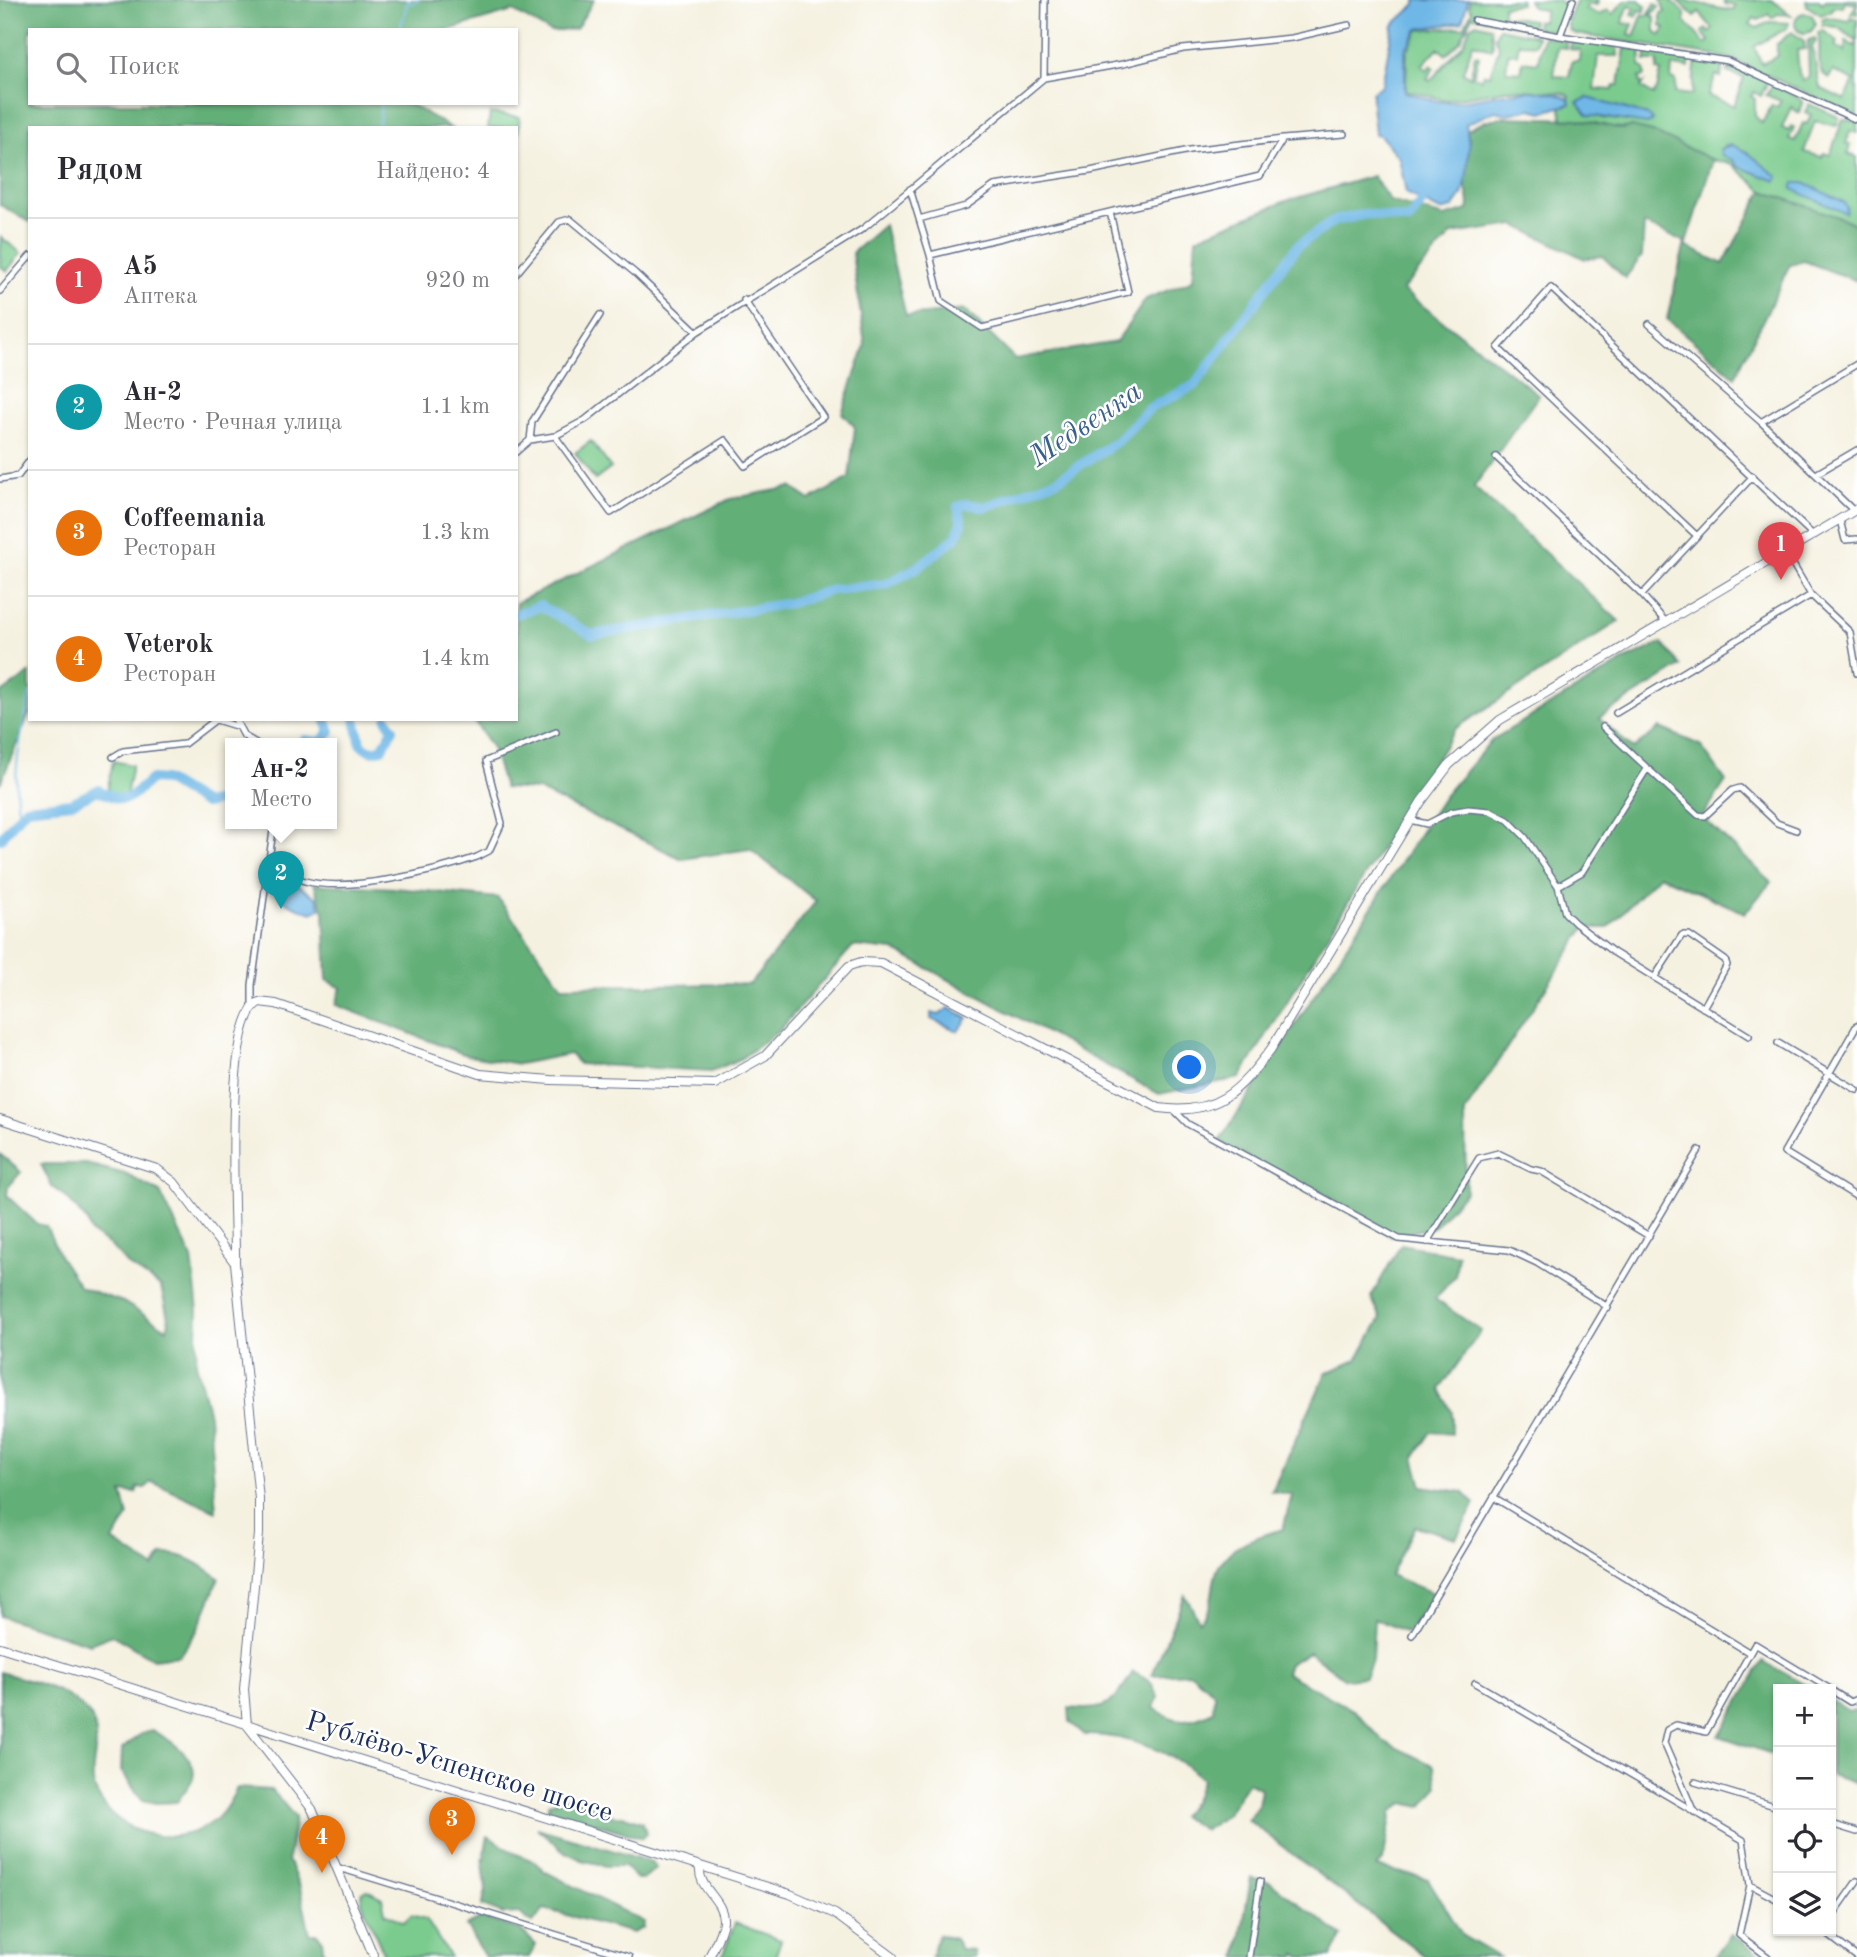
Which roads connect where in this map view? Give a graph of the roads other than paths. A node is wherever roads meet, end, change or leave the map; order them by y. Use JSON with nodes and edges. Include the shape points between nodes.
{"nodes":[{"id":1,"x":1045,"y":0,"type":"edge"},
{"id":2,"x":1573,"y":0,"type":"edge"},
{"id":3,"x":1474,"y":20,"type":"dead end"},
{"id":4,"x":1349,"y":25,"type":"dead end"},
{"id":5,"x":1560,"y":36,"type":"junction"},
{"id":6,"x":1044,"y":78,"type":"junction"},
{"id":7,"x":1857,"y":120,"type":"edge"},
{"id":8,"x":1344,"y":134,"type":"dead end"},
{"id":9,"x":1283,"y":139,"type":"junction"},
{"id":10,"x":910,"y":189,"type":"junction"},
{"id":11,"x":1110,"y":212,"type":"junction"},
{"id":12,"x":919,"y":219,"type":"junction"},
{"id":13,"x":930,"y":255,"type":"junction"},
{"id":14,"x":28,"y":258,"type":"edge"},
{"id":15,"x":518,"y":272,"type":"edge"},
{"id":16,"x":0,"y":291,"type":"edge"},
{"id":17,"x":744,"y":300,"type":"junction"},
{"id":18,"x":600,"y":315,"type":"dead end"},
{"id":19,"x":1649,"y":324,"type":"dead end"},
{"id":20,"x":697,"y":332,"type":"junction"},
{"id":21,"x":1857,"y":364,"type":"edge"},
{"id":22,"x":1761,"y":422,"type":"junction"},
{"id":23,"x":555,"y":436,"type":"junction"},
{"id":24,"x":530,"y":440,"type":"junction"},
{"id":25,"x":518,"y":450,"type":"edge"},
{"id":26,"x":1857,"y":450,"type":"edge"},
{"id":27,"x":1496,"y":457,"type":"dead end"},
{"id":28,"x":28,"y":463,"type":"edge"},
{"id":29,"x":1816,"y":474,"type":"junction"},
{"id":30,"x":1753,"y":476,"type":"junction"},
{"id":31,"x":0,"y":479,"type":"edge"},
{"id":32,"x":1856,"y":510,"type":"edge"},
{"id":33,"x":1840,"y":520,"type":"junction"},
{"id":34,"x":1696,"y":535,"type":"junction"},
{"id":35,"x":1813,"y":535,"type":"junction"},
{"id":36,"x":1857,"y":538,"type":"edge"},
{"id":37,"x":1785,"y":551,"type":"junction"},
{"id":38,"x":1642,"y":595,"type":"junction"},
{"id":39,"x":1811,"y":595,"type":"junction"},
{"id":40,"x":1665,"y":621,"type":"junction"},
{"id":41,"x":1855,"y":643,"type":"edge"},
{"id":42,"x":1857,"y":673,"type":"edge"},
{"id":43,"x":1616,"y":713,"type":"dead end"},
{"id":44,"x":212,"y":721,"type":"edge"},
{"id":45,"x":217,"y":721,"type":"edge"},
{"id":46,"x":236,"y":721,"type":"edge"},
{"id":47,"x":239,"y":727,"type":"junction"},
{"id":48,"x":1603,"y":727,"type":"dead end"},
{"id":49,"x":556,"y":732,"type":"dead end"},
{"id":50,"x":247,"y":738,"type":"edge"},
{"id":51,"x":113,"y":757,"type":"dead end"},
{"id":52,"x":1647,"y":769,"type":"junction"},
{"id":53,"x":1410,"y":820,"type":"junction"},
{"id":54,"x":273,"y":829,"type":"edge"},
{"id":55,"x":1796,"y":830,"type":"dead end"},
{"id":56,"x":270,"y":865,"type":"junction"},
{"id":57,"x":1558,"y":886,"type":"junction"},
{"id":58,"x":1654,"y":978,"type":"junction"},
{"id":59,"x":252,"y":1006,"type":"junction"},
{"id":60,"x":1703,"y":1008,"type":"junction"},
{"id":61,"x":1857,"y":1025,"type":"edge"},
{"id":62,"x":1749,"y":1036,"type":"dead end"},
{"id":63,"x":1778,"y":1043,"type":"dead end"},
{"id":64,"x":1829,"y":1074,"type":"junction"},
{"id":65,"x":1857,"y":1090,"type":"edge"},
{"id":66,"x":1174,"y":1110,"type":"junction"},
{"id":67,"x":0,"y":1119,"type":"edge"},
{"id":68,"x":1699,"y":1150,"type":"dead end"},
{"id":69,"x":1857,"y":1197,"type":"edge"},
{"id":70,"x":1649,"y":1236,"type":"junction"},
{"id":71,"x":1427,"y":1242,"type":"junction"},
{"id":72,"x":235,"y":1262,"type":"junction"},
{"id":73,"x":1608,"y":1307,"type":"junction"},
{"id":74,"x":1495,"y":1498,"type":"junction"},
{"id":75,"x":1412,"y":1635,"type":"dead end"},
{"id":76,"x":0,"y":1647,"type":"edge"},
{"id":77,"x":1750,"y":1653,"type":"junction"},
{"id":78,"x":1475,"y":1683,"type":"dead end"},
{"id":79,"x":1822,"y":1684,"type":"edge"},
{"id":80,"x":1836,"y":1693,"type":"edge"},
{"id":81,"x":1857,"y":1699,"type":"edge"},
{"id":82,"x":247,"y":1725,"type":"junction"},
{"id":83,"x":1695,"y":1782,"type":"dead end"},
{"id":84,"x":1773,"y":1805,"type":"edge"},
{"id":85,"x":1694,"y":1813,"type":"junction"},
{"id":86,"x":1836,"y":1826,"type":"edge"},
{"id":87,"x":1857,"y":1832,"type":"edge"},
{"id":88,"x":700,"y":1866,"type":"junction"},
{"id":89,"x":336,"y":1867,"type":"junction"},
{"id":90,"x":1260,"y":1881,"type":"dead end"},
{"id":91,"x":1857,"y":1881,"type":"edge"},
{"id":92,"x":1750,"y":1885,"type":"junction"},
{"id":93,"x":1773,"y":1897,"type":"edge"},
{"id":94,"x":1836,"y":1911,"type":"edge"},
{"id":95,"x":1829,"y":1936,"type":"edge"},
{"id":96,"x":1854,"y":1956,"type":"edge"},
{"id":97,"x":374,"y":1957,"type":"edge"},
{"id":98,"x":629,"y":1957,"type":"edge"},
{"id":99,"x":709,"y":1957,"type":"edge"},
{"id":100,"x":893,"y":1957,"type":"edge"},
{"id":101,"x":1249,"y":1957,"type":"edge"},
{"id":102,"x":1768,"y":1957,"type":"edge"}],
"edges":[{"from":1,"to":6,"type":"street"},
{"from":2,"to":5,"type":"street"},
{"from":3,"to":5,"type":"street"},
{"from":4,"to":6,"type":"street","via":[[1292,38],[1183,49]]},
{"from":5,"to":7,"type":"street","via":[[1728,61]]},
{"from":6,"to":10,"type":"street"},
{"from":8,"to":9,"type":"street"},
{"from":9,"to":11,"type":"street","via":[[1260,176]]},
{"from":9,"to":12,"type":"street","via":[[1190,150],[994,186],[966,206]]},
{"from":10,"to":12,"type":"street"},
{"from":10,"to":17,"type":"street","via":[[864,228]]},
{"from":11,"to":13,"type":"street"},
{"from":11,"to":13,"type":"street","via":[[1128,292],[982,328],[941,301]]},
{"from":12,"to":13,"type":"street"},
{"from":14,"to":16,"type":"street"},
{"from":15,"to":20,"type":"street","via":[[559,222],[570,219]]},
{"from":17,"to":20,"type":"street"},
{"from":17,"to":23,"type":"street","via":[[823,417],[745,466],[725,440],[611,513]]},
{"from":18,"to":24,"type":"street","via":[[532,422]]},
{"from":19,"to":22,"type":"street"},
{"from":20,"to":23,"type":"street","via":[[585,420]]},
{"from":21,"to":22,"type":"street"},
{"from":22,"to":29,"type":"street"},
{"from":23,"to":24,"type":"street"},
{"from":24,"to":25,"type":"street"},
{"from":26,"to":29,"type":"street"},
{"from":27,"to":38,"type":"street"},
{"from":28,"to":31,"type":"street","via":[[18,476]]},
{"from":29,"to":32,"type":"street"},
{"from":30,"to":34,"type":"street"},
{"from":30,"to":34,"type":"street","via":[[1551,288],[1498,348]]},
{"from":30,"to":35,"type":"street"},
{"from":32,"to":33,"type":"street"},
{"from":33,"to":35,"type":"street"},
{"from":33,"to":36,"type":"street","via":[[1845,540]]},
{"from":34,"to":38,"type":"street"},
{"from":35,"to":37,"type":"street"},
{"from":37,"to":39,"type":"street"},
{"from":37,"to":40,"type":"street"},
{"from":38,"to":40,"type":"street"},
{"from":39,"to":41,"type":"street","via":[[1850,632]]},
{"from":39,"to":43,"type":"street"},
{"from":40,"to":53,"type":"street","via":[[1500,720],[1449,765]]},
{"from":41,"to":42,"type":"street"},
{"from":44,"to":51,"type":"street","via":[[184,744],[122,751]]},
{"from":45,"to":47,"type":"street"},
{"from":46,"to":47,"type":"street"},
{"from":47,"to":50,"type":"street"},
{"from":48,"to":52,"type":"street"},
{"from":49,"to":56,"type":"street","via":[[486,761],[502,824],[489,851],[477,857],[380,881],[340,883],[306,881]]},
{"from":52,"to":55,"type":"street","via":[[1698,815],[1705,816],[1740,788],[1777,823]]},
{"from":52,"to":57,"type":"street","via":[[1581,872]]},
{"from":53,"to":57,"type":"street","via":[[1420,825],[1451,812],[1490,811],[1508,820],[1525,837]]},
{"from":53,"to":66,"type":"street","via":[[1243,1086],[1217,1101]]},
{"from":54,"to":56,"type":"street"},
{"from":56,"to":59,"type":"street"},
{"from":57,"to":58,"type":"street","via":[[1570,918]]},
{"from":58,"to":60,"type":"street"},
{"from":58,"to":60,"type":"street","via":[[1682,935],[1689,935],[1727,965]]},
{"from":59,"to":66,"type":"street","via":[[267,1001],[480,1074],[715,1084],[765,1056],[849,966],[881,963],[1134,1096]]},
{"from":59,"to":72,"type":"street","via":[[233,1105]]},
{"from":60,"to":62,"type":"street"},
{"from":61,"to":64,"type":"street"},
{"from":63,"to":64,"type":"street"},
{"from":64,"to":65,"type":"street"},
{"from":64,"to":69,"type":"street","via":[[1784,1152]]},
{"from":66,"to":71,"type":"street","via":[[1188,1124],[1399,1239]]},
{"from":67,"to":72,"type":"street","via":[[157,1169],[174,1182]]},
{"from":68,"to":70,"type":"street"},
{"from":70,"to":71,"type":"street","via":[[1541,1171],[1498,1153],[1479,1158]]},
{"from":70,"to":73,"type":"street"},
{"from":71,"to":73,"type":"street","via":[[1509,1250]]},
{"from":72,"to":82,"type":"street","via":[[259,1499],[244,1689]]},
{"from":73,"to":74,"type":"street"},
{"from":74,"to":75,"type":"street"},
{"from":74,"to":77,"type":"street"},
{"from":76,"to":82,"type":"street","name":"Рублёво-Успенское шоссе"},
{"from":77,"to":79,"type":"street","via":[[1755,1643]]},
{"from":77,"to":85,"type":"street","via":[[1706,1732],[1676,1725],[1667,1730],[1664,1743]]},
{"from":78,"to":85,"type":"street"},
{"from":80,"to":81,"type":"street","via":[[1850,1702]]},
{"from":82,"to":88,"type":"street","name":"Рублёво-Успенское шоссе"},
{"from":82,"to":89,"type":"street","via":[[312,1809]]},
{"from":83,"to":84,"type":"street"},
{"from":85,"to":92,"type":"street","via":[[1743,1840]]},
{"from":86,"to":87,"type":"street"},
{"from":88,"to":99,"type":"street","via":[[701,1881],[723,1920]]},
{"from":88,"to":100,"type":"street","name":"Рублёво-Успенское шоссе","via":[[819,1905]]},
{"from":89,"to":97,"type":"street"},
{"from":89,"to":98,"type":"street"},
{"from":90,"to":101,"type":"street"},
{"from":91,"to":94,"type":"street"},
{"from":92,"to":93,"type":"street"},
{"from":92,"to":102,"type":"street","via":[[1740,1935]]},
{"from":95,"to":96,"type":"street"}]}
